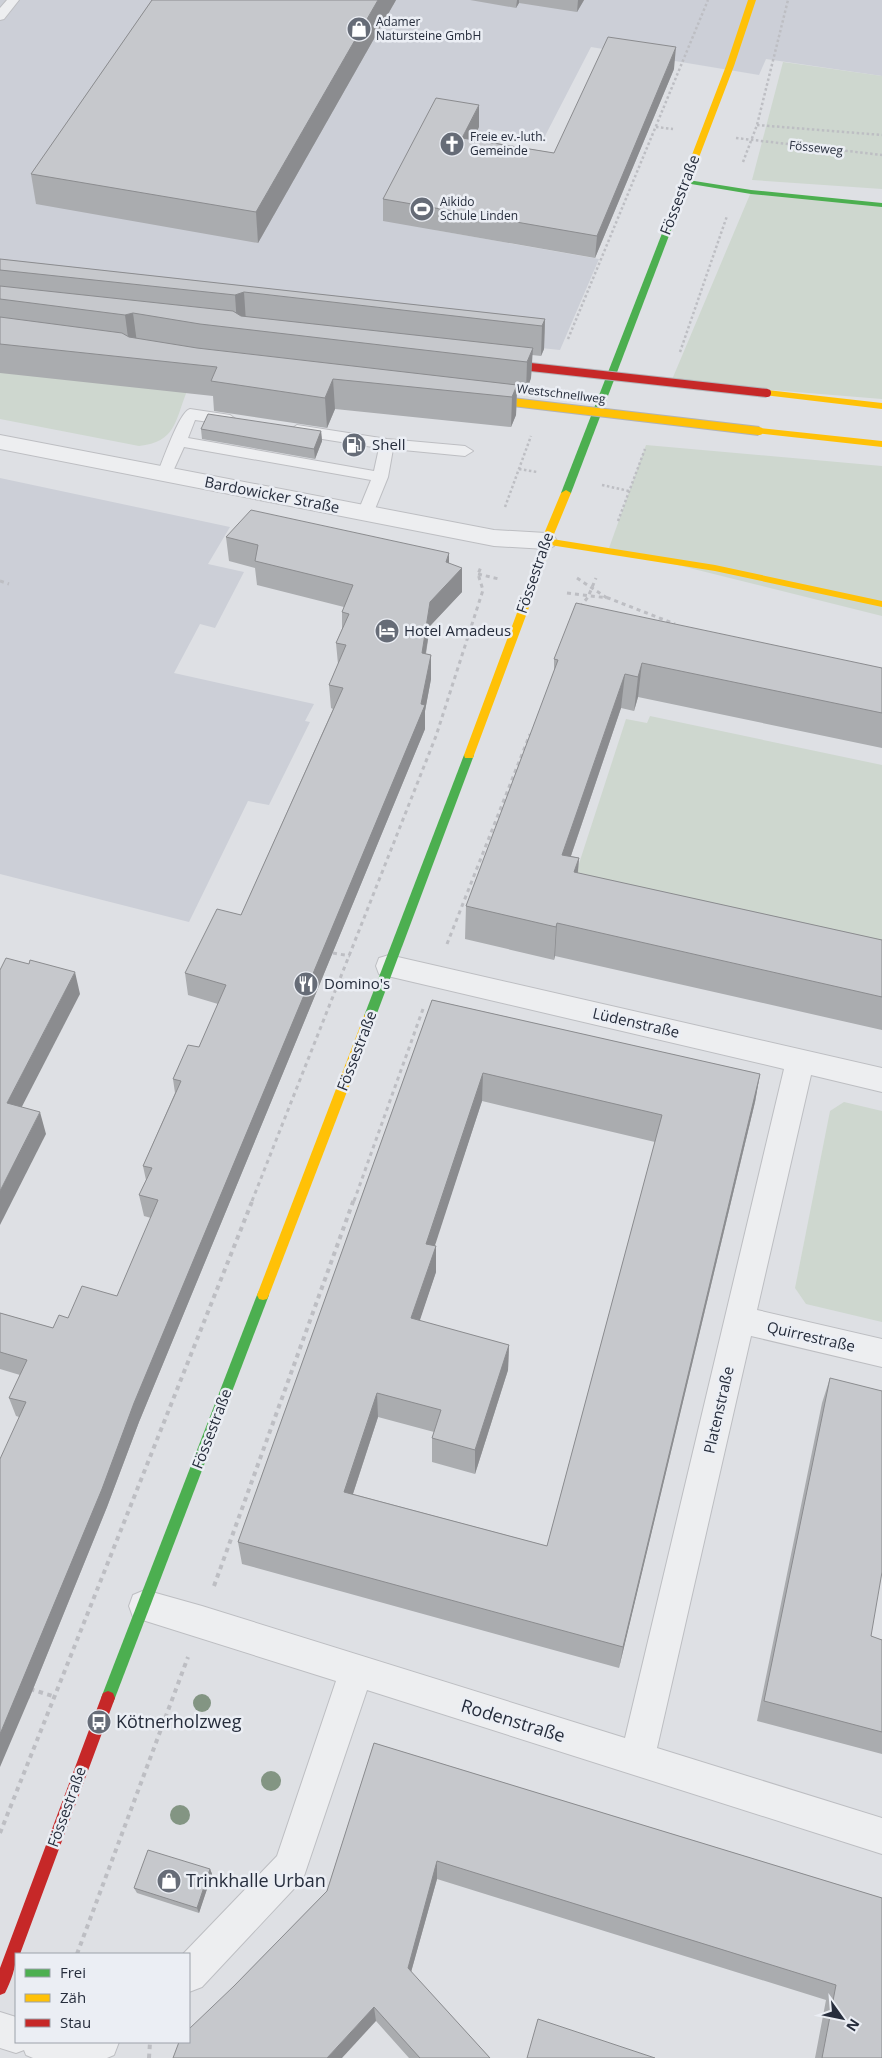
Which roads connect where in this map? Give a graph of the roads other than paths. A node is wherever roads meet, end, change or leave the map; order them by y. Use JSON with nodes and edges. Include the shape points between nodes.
{"nodes":[{"id":1,"x":12,"y":0,"type":"edge"},
{"id":2,"x":752,"y":0,"type":"edge"},
{"id":3,"x":0,"y":16,"type":"edge"},
{"id":4,"x":685,"y":181,"type":"junction"},
{"id":5,"x":882,"y":205,"type":"edge"},
{"id":6,"x":483,"y":361,"type":"edge"},
{"id":7,"x":465,"y":397,"type":"edge"},
{"id":8,"x":882,"y":406,"type":"edge"},
{"id":9,"x":249,"y":423,"type":"edge"},
{"id":10,"x":278,"y":428,"type":"edge"},
{"id":11,"x":178,"y":441,"type":"junction"},
{"id":12,"x":0,"y":442,"type":"edge"},
{"id":13,"x":387,"y":444,"type":"junction"},
{"id":14,"x":882,"y":444,"type":"edge"},
{"id":15,"x":465,"y":451,"type":"dead end"},
{"id":16,"x":165,"y":474,"type":"junction"},
{"id":17,"x":380,"y":477,"type":"junction"},
{"id":18,"x":365,"y":514,"type":"junction"},
{"id":19,"x":546,"y":541,"type":"junction"},
{"id":20,"x":882,"y":604,"type":"edge"},
{"id":21,"x":390,"y":966,"type":"junction"},
{"id":22,"x":800,"y":1061,"type":"junction"},
{"id":23,"x":882,"y":1080,"type":"edge"},
{"id":24,"x":740,"y":1320,"type":"junction"},
{"id":25,"x":882,"y":1353,"type":"edge"},
{"id":26,"x":145,"y":1606,"type":"junction"},
{"id":27,"x":356,"y":1672,"type":"junction"},
{"id":28,"x":637,"y":1760,"type":"junction"},
{"id":29,"x":882,"y":1836,"type":"edge"},
{"id":30,"x":190,"y":1973,"type":"edge"},
{"id":31,"x":0,"y":1988,"type":"edge"},
{"id":32,"x":0,"y":2030,"type":"edge"},
{"id":33,"x":15,"y":2035,"type":"edge"}],
"edges":[{"from":1,"to":3,"type":"lane"},
{"from":2,"to":4,"type":"main road","name":"Fössestraße"},
{"from":4,"to":5,"type":"main road"},
{"from":4,"to":19,"type":"main road","name":"Fössestraße"},
{"from":6,"to":8,"type":"main road","name":"Westschnellweg","bridge":true},
{"from":7,"to":14,"type":"main road","name":"Westschnellweg","bridge":true},
{"from":9,"to":11,"type":"lane","via":[[190,414]]},
{"from":10,"to":13,"type":"lane"},
{"from":11,"to":16,"type":"lane"},
{"from":11,"to":17,"type":"lane"},
{"from":12,"to":16,"type":"street","name":"Bardowicker Straße"},
{"from":13,"to":15,"type":"lane"},
{"from":13,"to":17,"type":"lane"},
{"from":16,"to":18,"type":"street","name":"Bardowicker Straße"},
{"from":17,"to":18,"type":"lane"},
{"from":18,"to":19,"type":"street","name":"Bardowicker Straße","via":[[494,538]]},
{"from":19,"to":20,"type":"main road","via":[[609,548]]},
{"from":19,"to":21,"type":"main road","name":"Fössestraße"},
{"from":21,"to":22,"type":"street","name":"Lüdenstraße"},
{"from":21,"to":26,"type":"main road","name":"Fössestraße"},
{"from":22,"to":23,"type":"street","name":"Lüdenstraße"},
{"from":22,"to":24,"type":"street","name":"Platenstraße"},
{"from":24,"to":25,"type":"street","name":"Quirrestraße"},
{"from":24,"to":28,"type":"street","name":"Platenstraße"},
{"from":26,"to":27,"type":"street","name":"Rodenstraße"},
{"from":26,"to":31,"type":"main road","name":"Fössestraße"},
{"from":27,"to":28,"type":"street","name":"Rodenstraße"},
{"from":27,"to":30,"type":"street","via":[[290,1867]]},
{"from":28,"to":29,"type":"street","name":"Rodenstraße"},
{"from":32,"to":33,"type":"street"}]}
